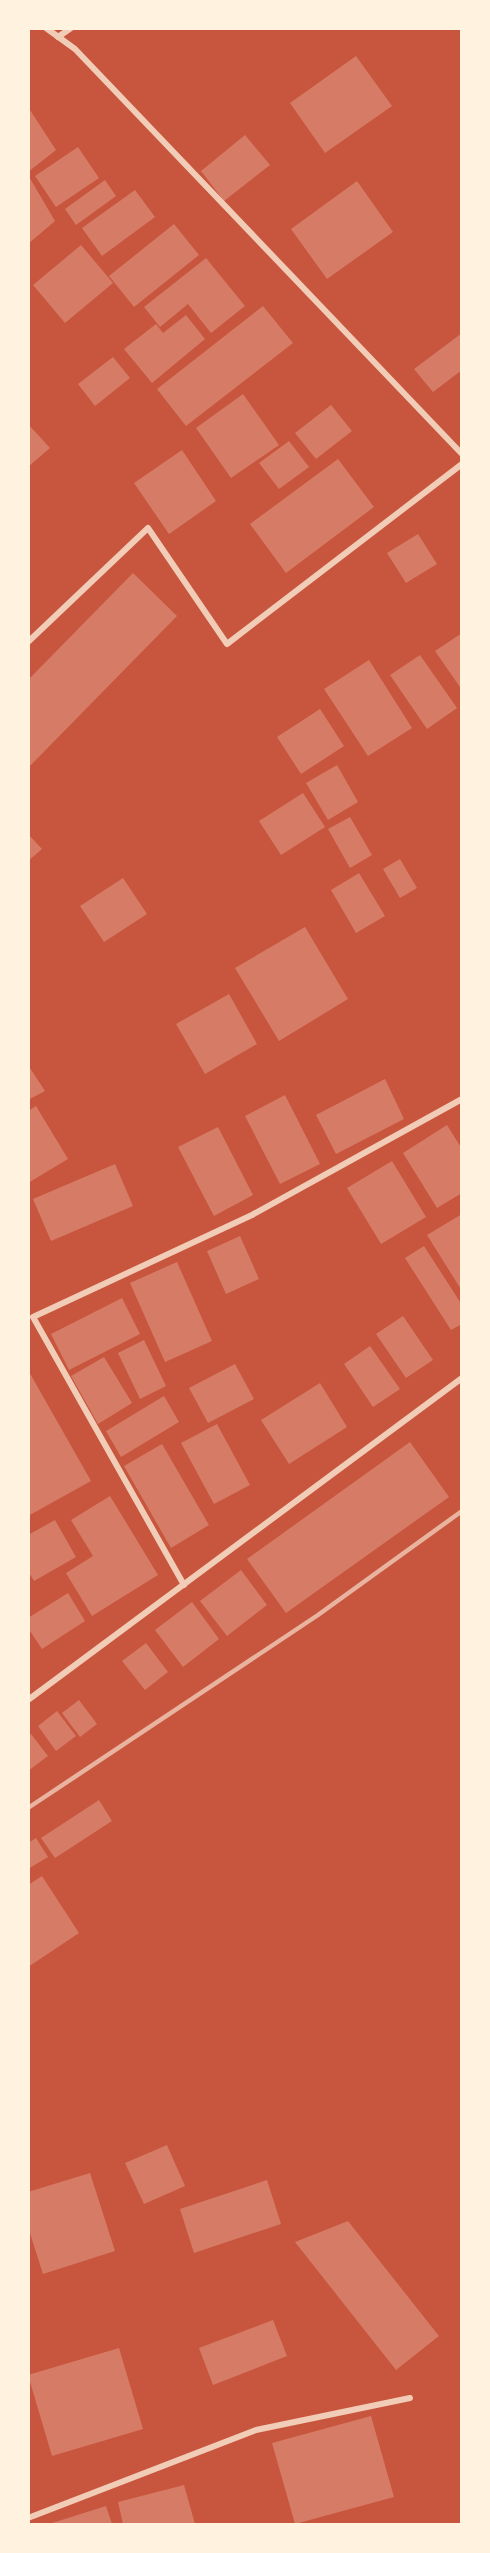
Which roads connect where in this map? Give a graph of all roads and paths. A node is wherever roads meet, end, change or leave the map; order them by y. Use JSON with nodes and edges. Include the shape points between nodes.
{"nodes":[{"id":1,"x":46,"y":28,"type":"edge"},
{"id":2,"x":71,"y":28,"type":"edge"},
{"id":3,"x":58,"y":36,"type":"junction"},
{"id":4,"x":462,"y":454,"type":"edge"},
{"id":5,"x":462,"y":464,"type":"edge"},
{"id":6,"x":28,"y":642,"type":"edge"},
{"id":7,"x":462,"y":1099,"type":"edge"},
{"id":8,"x":462,"y":1378,"type":"edge"},
{"id":9,"x":184,"y":1585,"type":"junction"},
{"id":10,"x":28,"y":1700,"type":"edge"},
{"id":11,"x":410,"y":2398,"type":"dead end"},
{"id":12,"x":28,"y":2518,"type":"edge"}],
"edges":[{"from":1,"to":3,"type":"street"},
{"from":2,"to":3,"type":"street"},
{"from":3,"to":4,"type":"street","via":[[83,57]]},
{"from":5,"to":6,"type":"street","via":[[226,644],[148,528]]},
{"from":7,"to":9,"type":"street","via":[[252,1215],[33,1317]]},
{"from":8,"to":9,"type":"street"},
{"from":9,"to":10,"type":"street"},
{"from":11,"to":12,"type":"street","via":[[256,2430]]}]}
